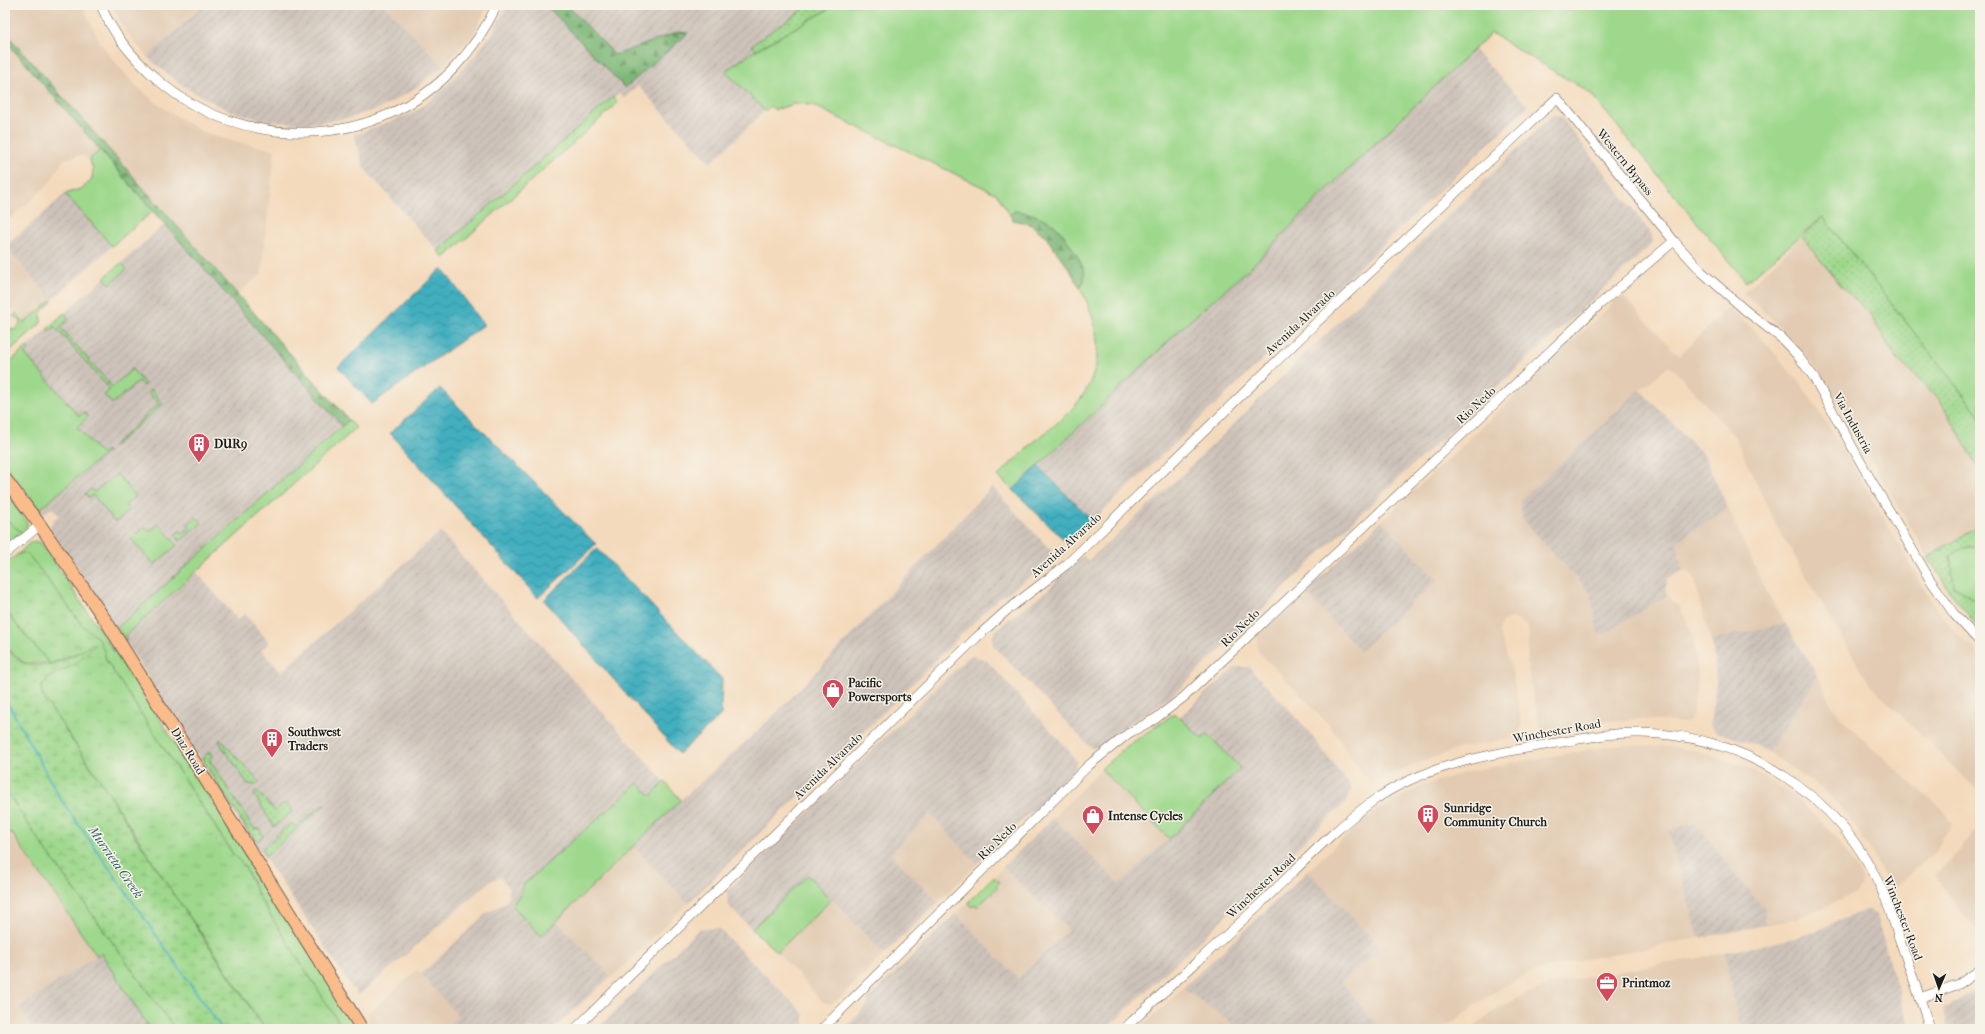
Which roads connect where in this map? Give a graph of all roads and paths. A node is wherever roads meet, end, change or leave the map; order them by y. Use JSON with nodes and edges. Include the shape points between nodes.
{"nodes":[{"id":1,"x":101,"y":5,"type":"edge"},
{"id":2,"x":497,"y":5,"type":"edge"},
{"id":3,"x":1557,"y":98,"type":"joint"},
{"id":4,"x":1674,"y":241,"type":"junction"},
{"id":5,"x":5,"y":479,"type":"edge"},
{"id":6,"x":40,"y":525,"type":"junction"},
{"id":7,"x":5,"y":554,"type":"edge"},
{"id":8,"x":1980,"y":642,"type":"edge"},
{"id":9,"x":1980,"y":970,"type":"edge"},
{"id":10,"x":1920,"y":998,"type":"junction"},
{"id":11,"x":362,"y":1029,"type":"edge"},
{"id":12,"x":575,"y":1029,"type":"edge"},
{"id":13,"x":822,"y":1029,"type":"edge"},
{"id":14,"x":1124,"y":1029,"type":"edge"},
{"id":15,"x":1930,"y":1029,"type":"edge"}],
"edges":[{"from":1,"to":2,"type":"street","via":[[105,16],[132,54],[184,100],[244,126],[277,132],[307,133],[350,127],[378,118],[412,102],[454,68],[472,47]]},
{"from":3,"to":4,"type":"street","name":"Western Bypass"},
{"from":3,"to":12,"type":"street","name":"Avenida Alvarado","via":[[1298,340],[1066,565],[977,637]]},
{"from":4,"to":8,"type":"street","name":"Via Industria","via":[[1702,272],[1744,310],[1781,338],[1798,356],[1813,376],[1929,578],[1954,614]]},
{"from":4,"to":13,"type":"street","name":"Rio Nedo","via":[[1600,304],[1184,697],[1155,719],[1127,735],[1090,765]]},
{"from":5,"to":6,"type":"main road","name":"Diaz Road"},
{"from":6,"to":7,"type":"street"},
{"from":6,"to":11,"type":"main road","name":"Diaz Road","via":[[108,624]]},
{"from":9,"to":10,"type":"street","via":[[1959,984]]},
{"from":10,"to":14,"type":"street","name":"Winchester Road","via":[[1883,892],[1866,860],[1842,828],[1810,796],[1793,782],[1760,762],[1712,742],[1666,734],[1621,733],[1535,746],[1455,764],[1424,775],[1374,800]]},
{"from":10,"to":15,"type":"street","name":"Winchester Road"}]}
